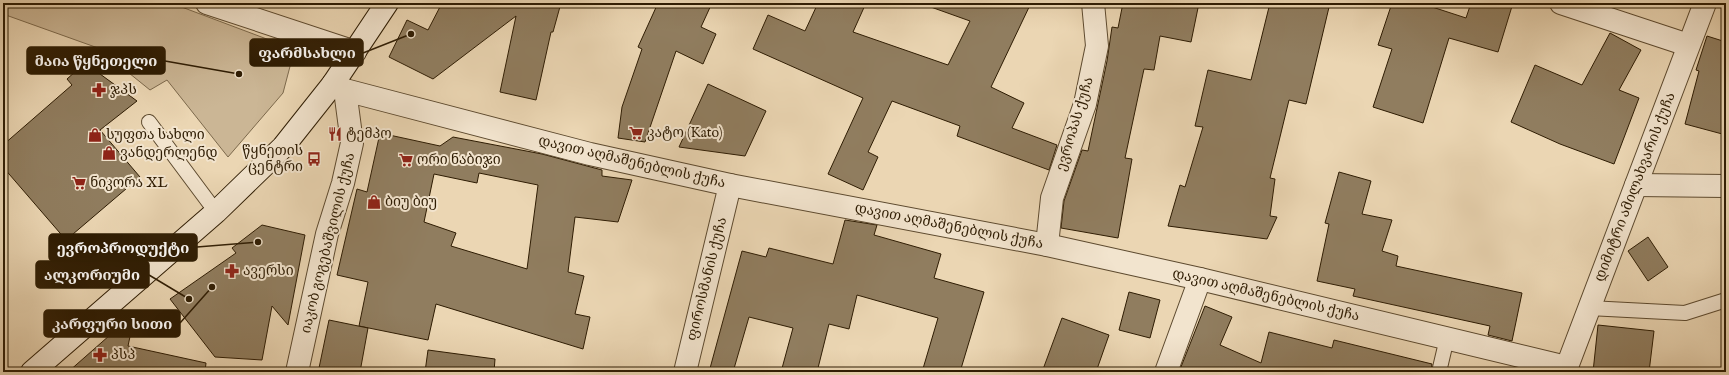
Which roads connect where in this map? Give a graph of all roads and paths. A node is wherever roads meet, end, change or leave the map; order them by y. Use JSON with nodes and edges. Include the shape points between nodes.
{"nodes":[{"id":1,"x":207,"y":3,"type":"edge"},
{"id":2,"x":387,"y":3,"type":"edge"},
{"id":3,"x":1093,"y":3,"type":"edge"},
{"id":4,"x":1561,"y":3,"type":"edge"},
{"id":5,"x":1705,"y":3,"type":"edge"},
{"id":6,"x":1688,"y":45,"type":"junction"},
{"id":7,"x":355,"y":52,"type":"junction"},
{"id":8,"x":339,"y":87,"type":"junction"},
{"id":9,"x":149,"y":122,"type":"dead end"},
{"id":10,"x":730,"y":185,"type":"junction"},
{"id":11,"x":1636,"y":185,"type":"junction"},
{"id":12,"x":1726,"y":186,"type":"edge"},
{"id":13,"x":216,"y":212,"type":"junction"},
{"id":14,"x":1047,"y":245,"type":"junction"},
{"id":15,"x":1200,"y":279,"type":"junction"},
{"id":16,"x":1726,"y":300,"type":"edge"},
{"id":17,"x":1589,"y":308,"type":"junction"},
{"id":18,"x":1447,"y":338,"type":"junction"},
{"id":19,"x":1566,"y":370,"type":"edge"},
{"id":20,"x":32,"y":372,"type":"edge"},
{"id":21,"x":297,"y":372,"type":"edge"},
{"id":22,"x":685,"y":372,"type":"edge"},
{"id":23,"x":1166,"y":372,"type":"edge"},
{"id":24,"x":1439,"y":372,"type":"edge"}],
"edges":[{"from":1,"to":7,"type":"street"},
{"from":2,"to":7,"type":"street"},
{"from":3,"to":14,"type":"street","name":"ევროპას ქუჩა","via":[[1097,46],[1084,104],[1052,198]]},
{"from":4,"to":6,"type":"street"},
{"from":5,"to":6,"type":"street","name":"დიმიტრი ამილახვარის ქუჩა"},
{"from":6,"to":11,"type":"street","name":"დიმიტრი ამილახვარის ქუჩა"},
{"from":7,"to":8,"type":"street"},
{"from":8,"to":10,"type":"street","name":"დავით აღმაშენებლის ქუჩა","via":[[590,154]]},
{"from":8,"to":13,"type":"street","via":[[283,147]]},
{"from":8,"to":21,"type":"street","name":"იაკობ გოგებაშვილის ქუჩა","via":[[352,143],[344,183],[327,234]]},
{"from":9,"to":13,"type":"lane"},
{"from":10,"to":14,"type":"street","name":"დავით აღმაშენებლის ქუჩა"},
{"from":10,"to":22,"type":"street","name":"ფიროსმანის ქუჩა"},
{"from":11,"to":12,"type":"street"},
{"from":11,"to":17,"type":"street","name":"დიმიტრი ამილახვარის ქუჩა"},
{"from":13,"to":20,"type":"street"},
{"from":14,"to":15,"type":"street","name":"დავით აღმაშენებლის ქუჩა"},
{"from":15,"to":18,"type":"street","name":"დავით აღმაშენებლის ქუჩა"},
{"from":15,"to":23,"type":"street"},
{"from":16,"to":17,"type":"lane","via":[[1686,314]]},
{"from":17,"to":19,"type":"street","name":"დიმიტრი ამილახვარის ქუჩა"},
{"from":18,"to":19,"type":"street","name":"დავით აღმაშენებლის ქუჩა"},
{"from":18,"to":24,"type":"lane"}]}
